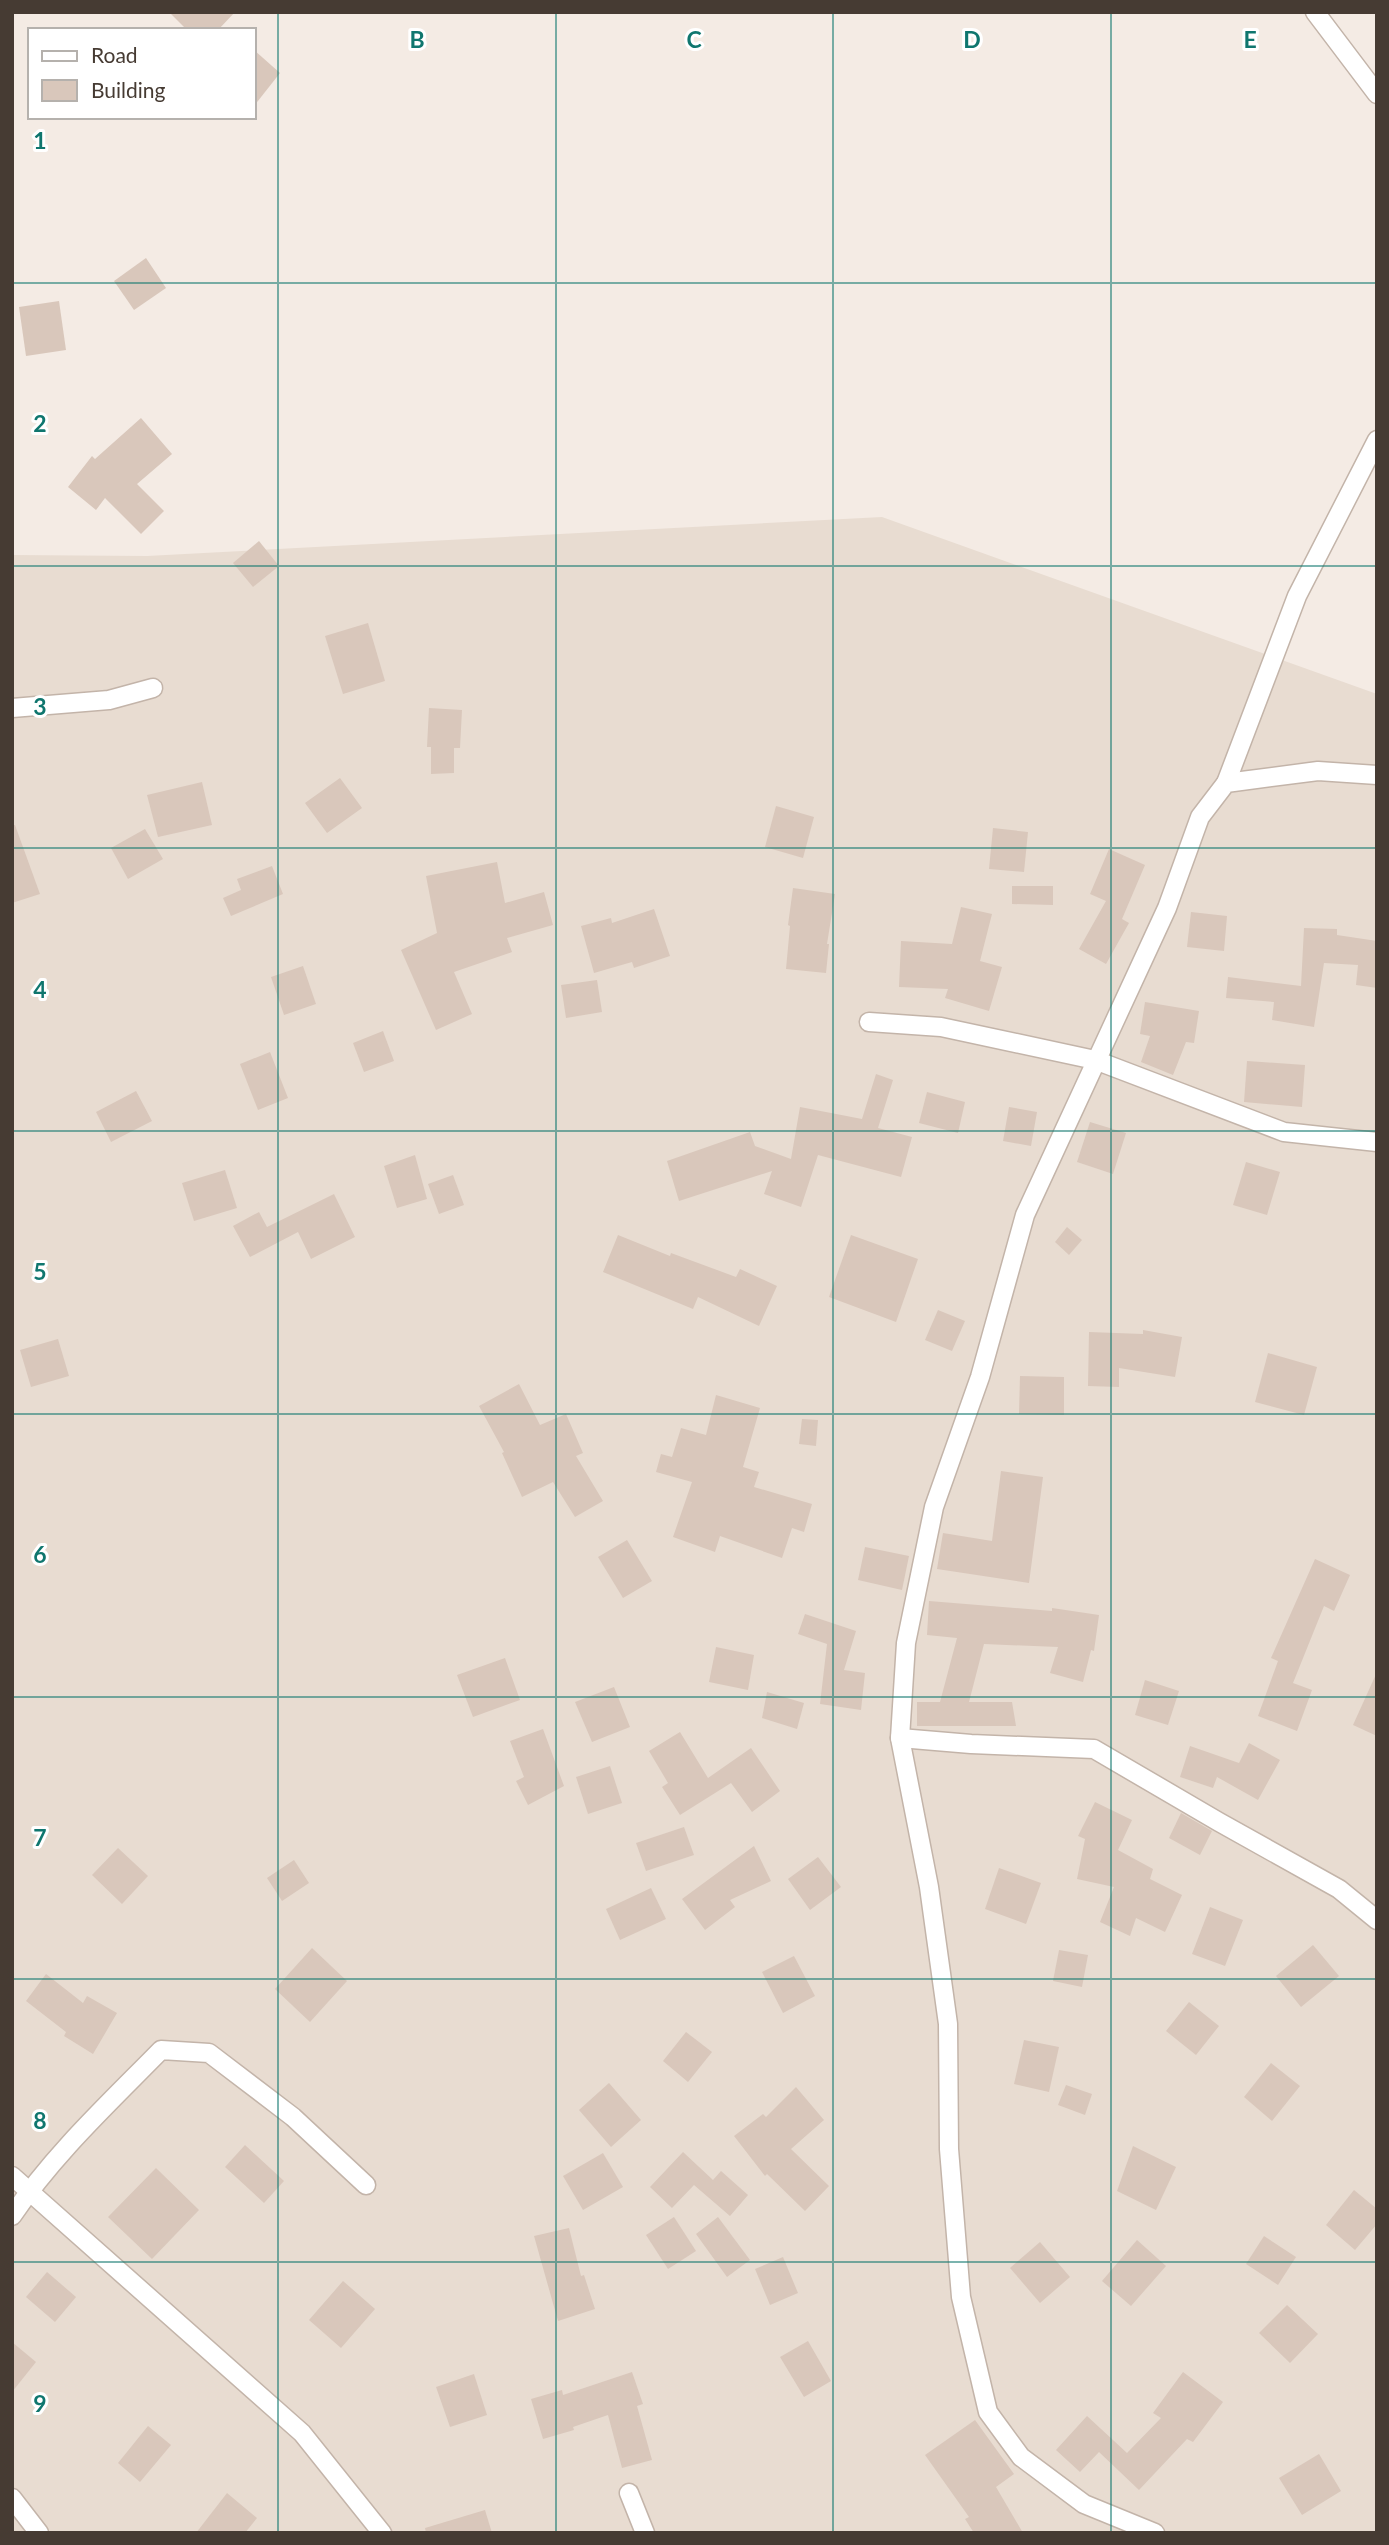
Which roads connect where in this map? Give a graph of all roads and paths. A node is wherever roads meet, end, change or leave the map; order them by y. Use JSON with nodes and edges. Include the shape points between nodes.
{"nodes":[{"id":1,"x":1315,"y":12,"type":"edge"},
{"id":2,"x":1377,"y":94,"type":"edge"},
{"id":3,"x":1377,"y":440,"type":"edge"},
{"id":4,"x":153,"y":688,"type":"dead end"},
{"id":5,"x":12,"y":708,"type":"edge"},
{"id":6,"x":1377,"y":775,"type":"edge"},
{"id":7,"x":1226,"y":783,"type":"junction"},
{"id":8,"x":869,"y":1022,"type":"dead end"},
{"id":9,"x":1095,"y":1060,"type":"junction"},
{"id":10,"x":1377,"y":1142,"type":"edge"},
{"id":11,"x":900,"y":1738,"type":"junction"},
{"id":12,"x":1377,"y":1920,"type":"edge"},
{"id":13,"x":12,"y":2176,"type":"edge"},
{"id":14,"x":366,"y":2185,"type":"dead end"},
{"id":15,"x":29,"y":2191,"type":"junction"},
{"id":16,"x":12,"y":2216,"type":"edge"},
{"id":17,"x":629,"y":2493,"type":"dead end"},
{"id":18,"x":12,"y":2498,"type":"edge"},
{"id":19,"x":39,"y":2533,"type":"edge"},
{"id":20,"x":382,"y":2533,"type":"edge"},
{"id":21,"x":645,"y":2533,"type":"edge"},
{"id":22,"x":1155,"y":2533,"type":"edge"}],
"edges":[{"from":1,"to":2,"type":"street"},
{"from":3,"to":7,"type":"street","via":[[1297,596]]},
{"from":4,"to":5,"type":"street","via":[[109,700]]},
{"from":6,"to":7,"type":"street","via":[[1318,771]]},
{"from":7,"to":9,"type":"street","via":[[1200,817],[1167,908]]},
{"from":8,"to":9,"type":"street","via":[[941,1027]]},
{"from":9,"to":10,"type":"street","via":[[1284,1132]]},
{"from":9,"to":11,"type":"street","via":[[1026,1215],[980,1377],[934,1507],[906,1643]]},
{"from":11,"to":12,"type":"street","via":[[1094,1749],[1339,1889]]},
{"from":11,"to":22,"type":"street","via":[[929,1887],[948,2024],[949,2149],[961,2297],[988,2412],[1021,2457],[1084,2504]]},
{"from":13,"to":15,"type":"street"},
{"from":14,"to":15,"type":"street","via":[[293,2117],[209,2053],[161,2050]]},
{"from":15,"to":16,"type":"street"},
{"from":15,"to":20,"type":"street","via":[[302,2433]]},
{"from":17,"to":21,"type":"street"},
{"from":18,"to":19,"type":"street"}]}
